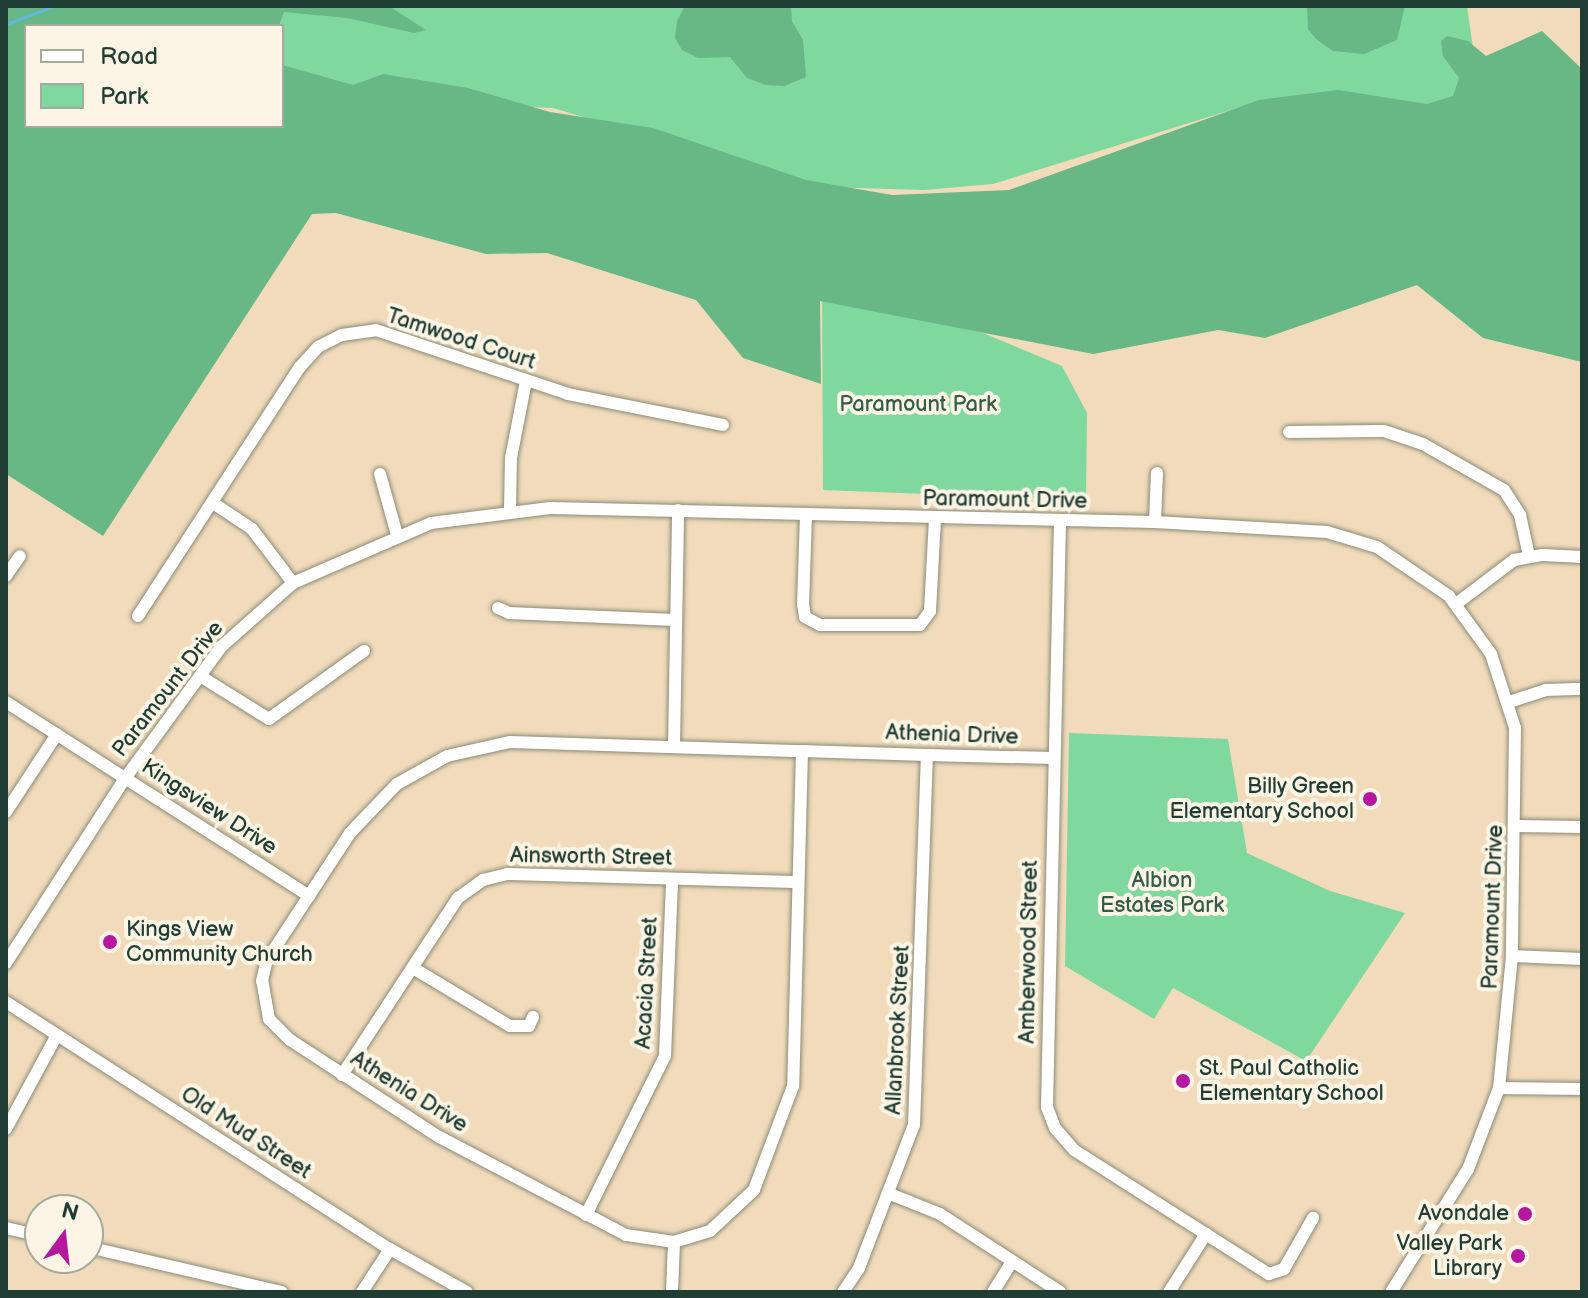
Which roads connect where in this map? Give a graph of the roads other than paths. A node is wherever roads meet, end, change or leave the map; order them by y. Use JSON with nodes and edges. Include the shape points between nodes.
{"nodes":[{"id":1,"x":526,"y":381,"type":"junction"},
{"id":2,"x":723,"y":425,"type":"dead end"},
{"id":3,"x":1289,"y":432,"type":"dead end"},
{"id":4,"x":1157,"y":473,"type":"dead end"},
{"id":5,"x":380,"y":474,"type":"dead end"},
{"id":6,"x":213,"y":503,"type":"junction"},
{"id":7,"x":510,"y":509,"type":"junction"},
{"id":8,"x":678,"y":510,"type":"junction"},
{"id":9,"x":806,"y":515,"type":"junction"},
{"id":10,"x":935,"y":519,"type":"junction"},
{"id":11,"x":1060,"y":521,"type":"junction"},
{"id":12,"x":1155,"y":522,"type":"junction"},
{"id":13,"x":397,"y":535,"type":"junction"},
{"id":14,"x":20,"y":556,"type":"dead end"},
{"id":15,"x":1529,"y":556,"type":"junction"},
{"id":16,"x":1582,"y":557,"type":"edge"},
{"id":17,"x":6,"y":576,"type":"edge"},
{"id":18,"x":293,"y":583,"type":"junction"},
{"id":19,"x":1456,"y":604,"type":"junction"},
{"id":20,"x":498,"y":608,"type":"dead end"},
{"id":21,"x":138,"y":616,"type":"dead end"},
{"id":22,"x":675,"y":620,"type":"junction"},
{"id":23,"x":364,"y":651,"type":"dead end"},
{"id":24,"x":200,"y":676,"type":"junction"},
{"id":25,"x":1582,"y":689,"type":"edge"},
{"id":26,"x":6,"y":702,"type":"edge"},
{"id":27,"x":1509,"y":702,"type":"junction"},
{"id":28,"x":57,"y":734,"type":"junction"},
{"id":29,"x":674,"y":747,"type":"junction"},
{"id":30,"x":802,"y":751,"type":"junction"},
{"id":31,"x":927,"y":755,"type":"junction"},
{"id":32,"x":1054,"y":758,"type":"junction"},
{"id":33,"x":126,"y":777,"type":"junction"},
{"id":34,"x":6,"y":812,"type":"edge"},
{"id":35,"x":1517,"y":826,"type":"junction"},
{"id":36,"x":1582,"y":827,"type":"edge"},
{"id":37,"x":672,"y":879,"type":"junction"},
{"id":38,"x":797,"y":882,"type":"junction"},
{"id":39,"x":309,"y":896,"type":"junction"},
{"id":40,"x":1512,"y":956,"type":"junction"},
{"id":41,"x":1582,"y":959,"type":"edge"},
{"id":42,"x":6,"y":963,"type":"edge"},
{"id":43,"x":413,"y":968,"type":"junction"},
{"id":44,"x":6,"y":1002,"type":"edge"},
{"id":45,"x":533,"y":1017,"type":"dead end"},
{"id":46,"x":57,"y":1035,"type":"junction"},
{"id":47,"x":342,"y":1075,"type":"junction"},
{"id":48,"x":1499,"y":1088,"type":"junction"},
{"id":49,"x":1582,"y":1089,"type":"edge"},
{"id":50,"x":6,"y":1129,"type":"edge"},
{"id":51,"x":890,"y":1194,"type":"junction"},
{"id":52,"x":586,"y":1215,"type":"junction"},
{"id":53,"x":1313,"y":1218,"type":"dead end"},
{"id":54,"x":1206,"y":1234,"type":"junction"},
{"id":55,"x":674,"y":1242,"type":"junction"},
{"id":56,"x":390,"y":1249,"type":"junction"},
{"id":57,"x":104,"y":1251,"type":"edge"},
{"id":58,"x":1012,"y":1262,"type":"junction"},
{"id":59,"x":282,"y":1292,"type":"edge"},
{"id":60,"x":362,"y":1292,"type":"edge"},
{"id":61,"x":467,"y":1292,"type":"edge"},
{"id":62,"x":672,"y":1292,"type":"edge"},
{"id":63,"x":843,"y":1292,"type":"edge"},
{"id":64,"x":993,"y":1292,"type":"edge"},
{"id":65,"x":1060,"y":1292,"type":"edge"},
{"id":66,"x":1169,"y":1292,"type":"edge"},
{"id":67,"x":1391,"y":1292,"type":"edge"}],
"edges":[{"from":1,"to":2,"type":"street","name":"Tamwood Court"},
{"from":1,"to":6,"type":"street","name":"Tamwood Court","via":[[376,330],[342,335],[318,347],[300,367]]},
{"from":1,"to":7,"type":"street","via":[[511,458]]},
{"from":3,"to":15,"type":"street","via":[[1384,431],[1423,444],[1504,490],[1520,515]]},
{"from":4,"to":12,"type":"street"},
{"from":5,"to":13,"type":"street"},
{"from":6,"to":18,"type":"street","via":[[252,529]]},
{"from":6,"to":21,"type":"street","name":"Tamwood Court"},
{"from":7,"to":8,"type":"street","name":"Paramount Drive"},
{"from":7,"to":13,"type":"street","name":"Paramount Drive","via":[[431,523]]},
{"from":8,"to":9,"type":"street","name":"Paramount Drive"},
{"from":8,"to":22,"type":"street"},
{"from":9,"to":10,"type":"street","name":"Paramount Drive"},
{"from":9,"to":10,"type":"street","via":[[803,604],[805,617],[820,625],[920,625],[930,611]]},
{"from":10,"to":11,"type":"street","name":"Paramount Drive"},
{"from":11,"to":12,"type":"street","name":"Paramount Drive"},
{"from":11,"to":32,"type":"street","name":"Amberwood Street"},
{"from":12,"to":19,"type":"street","name":"Paramount Drive","via":[[1327,532],[1354,539],[1424,574]]},
{"from":13,"to":18,"type":"street","name":"Paramount Drive"},
{"from":14,"to":17,"type":"street"},
{"from":15,"to":16,"type":"street"},
{"from":15,"to":19,"type":"street","via":[[1499,567]]},
{"from":18,"to":24,"type":"street","name":"Paramount Drive","via":[[222,646]]},
{"from":19,"to":27,"type":"street","name":"Paramount Drive","via":[[1491,654]]},
{"from":20,"to":22,"type":"street","via":[[509,613]]},
{"from":22,"to":29,"type":"street"},
{"from":23,"to":24,"type":"street","via":[[269,719]]},
{"from":24,"to":33,"type":"street","name":"Paramount Drive"},
{"from":25,"to":27,"type":"street","via":[[1546,690]]},
{"from":26,"to":28,"type":"street","name":"Kingsview Drive"},
{"from":27,"to":35,"type":"street","name":"Paramount Drive","via":[[1517,755]]},
{"from":28,"to":33,"type":"street","name":"Kingsview Drive"},
{"from":28,"to":34,"type":"street"},
{"from":29,"to":30,"type":"street","name":"Athenia Drive"},
{"from":29,"to":39,"type":"street","name":"Athenia Drive","via":[[510,742],[447,756],[374,802]]},
{"from":30,"to":31,"type":"street","name":"Athenia Drive"},
{"from":30,"to":38,"type":"street","name":"Athenia Drive"},
{"from":31,"to":32,"type":"street","name":"Athenia Drive"},
{"from":31,"to":51,"type":"street","name":"Allanbrook Street","via":[[917,1102]]},
{"from":32,"to":54,"type":"street","name":"Amberwood Street","via":[[1047,1107],[1055,1128],[1074,1150]]},
{"from":33,"to":39,"type":"street","name":"Kingsview Drive"},
{"from":33,"to":42,"type":"street","name":"Paramount Drive"},
{"from":35,"to":36,"type":"street"},
{"from":35,"to":40,"type":"street","name":"Paramount Drive"},
{"from":37,"to":38,"type":"street","name":"Ainsworth Street"},
{"from":37,"to":43,"type":"street","name":"Ainsworth Street","via":[[513,874],[488,878],[458,898]]},
{"from":37,"to":52,"type":"street","name":"Acacia Street","via":[[665,1056]]},
{"from":38,"to":55,"type":"street","name":"Athenia Drive","via":[[788,1106],[754,1190],[742,1205],[710,1231]]},
{"from":39,"to":47,"type":"street","name":"Athenia Drive","via":[[267,960],[262,1000],[276,1028]]},
{"from":40,"to":41,"type":"street"},
{"from":40,"to":48,"type":"street","name":"Paramount Drive"},
{"from":43,"to":45,"type":"street","via":[[510,1026],[529,1026]]},
{"from":43,"to":47,"type":"street","name":"Ainsworth Street"},
{"from":44,"to":46,"type":"street","name":"Old Mud Street"},
{"from":46,"to":50,"type":"street"},
{"from":46,"to":56,"type":"street","name":"Old Mud Street"},
{"from":47,"to":52,"type":"street","name":"Athenia Drive","via":[[439,1137]]},
{"from":48,"to":49,"type":"street"},
{"from":48,"to":67,"type":"street","name":"Paramount Drive","via":[[1468,1169]]},
{"from":51,"to":58,"type":"street","via":[[940,1214]]},
{"from":51,"to":63,"type":"street","name":"Allanbrook Street","via":[[859,1268]]},
{"from":52,"to":55,"type":"street","name":"Athenia Drive","via":[[626,1235]]},
{"from":53,"to":54,"type":"street","name":"Amberwood Street","via":[[1277,1275]]},
{"from":54,"to":66,"type":"street"},
{"from":55,"to":62,"type":"street"},
{"from":56,"to":60,"type":"street"},
{"from":56,"to":61,"type":"street","name":"Old Mud Street"},
{"from":57,"to":59,"type":"street"},
{"from":58,"to":64,"type":"street"},
{"from":58,"to":65,"type":"street"}]}
